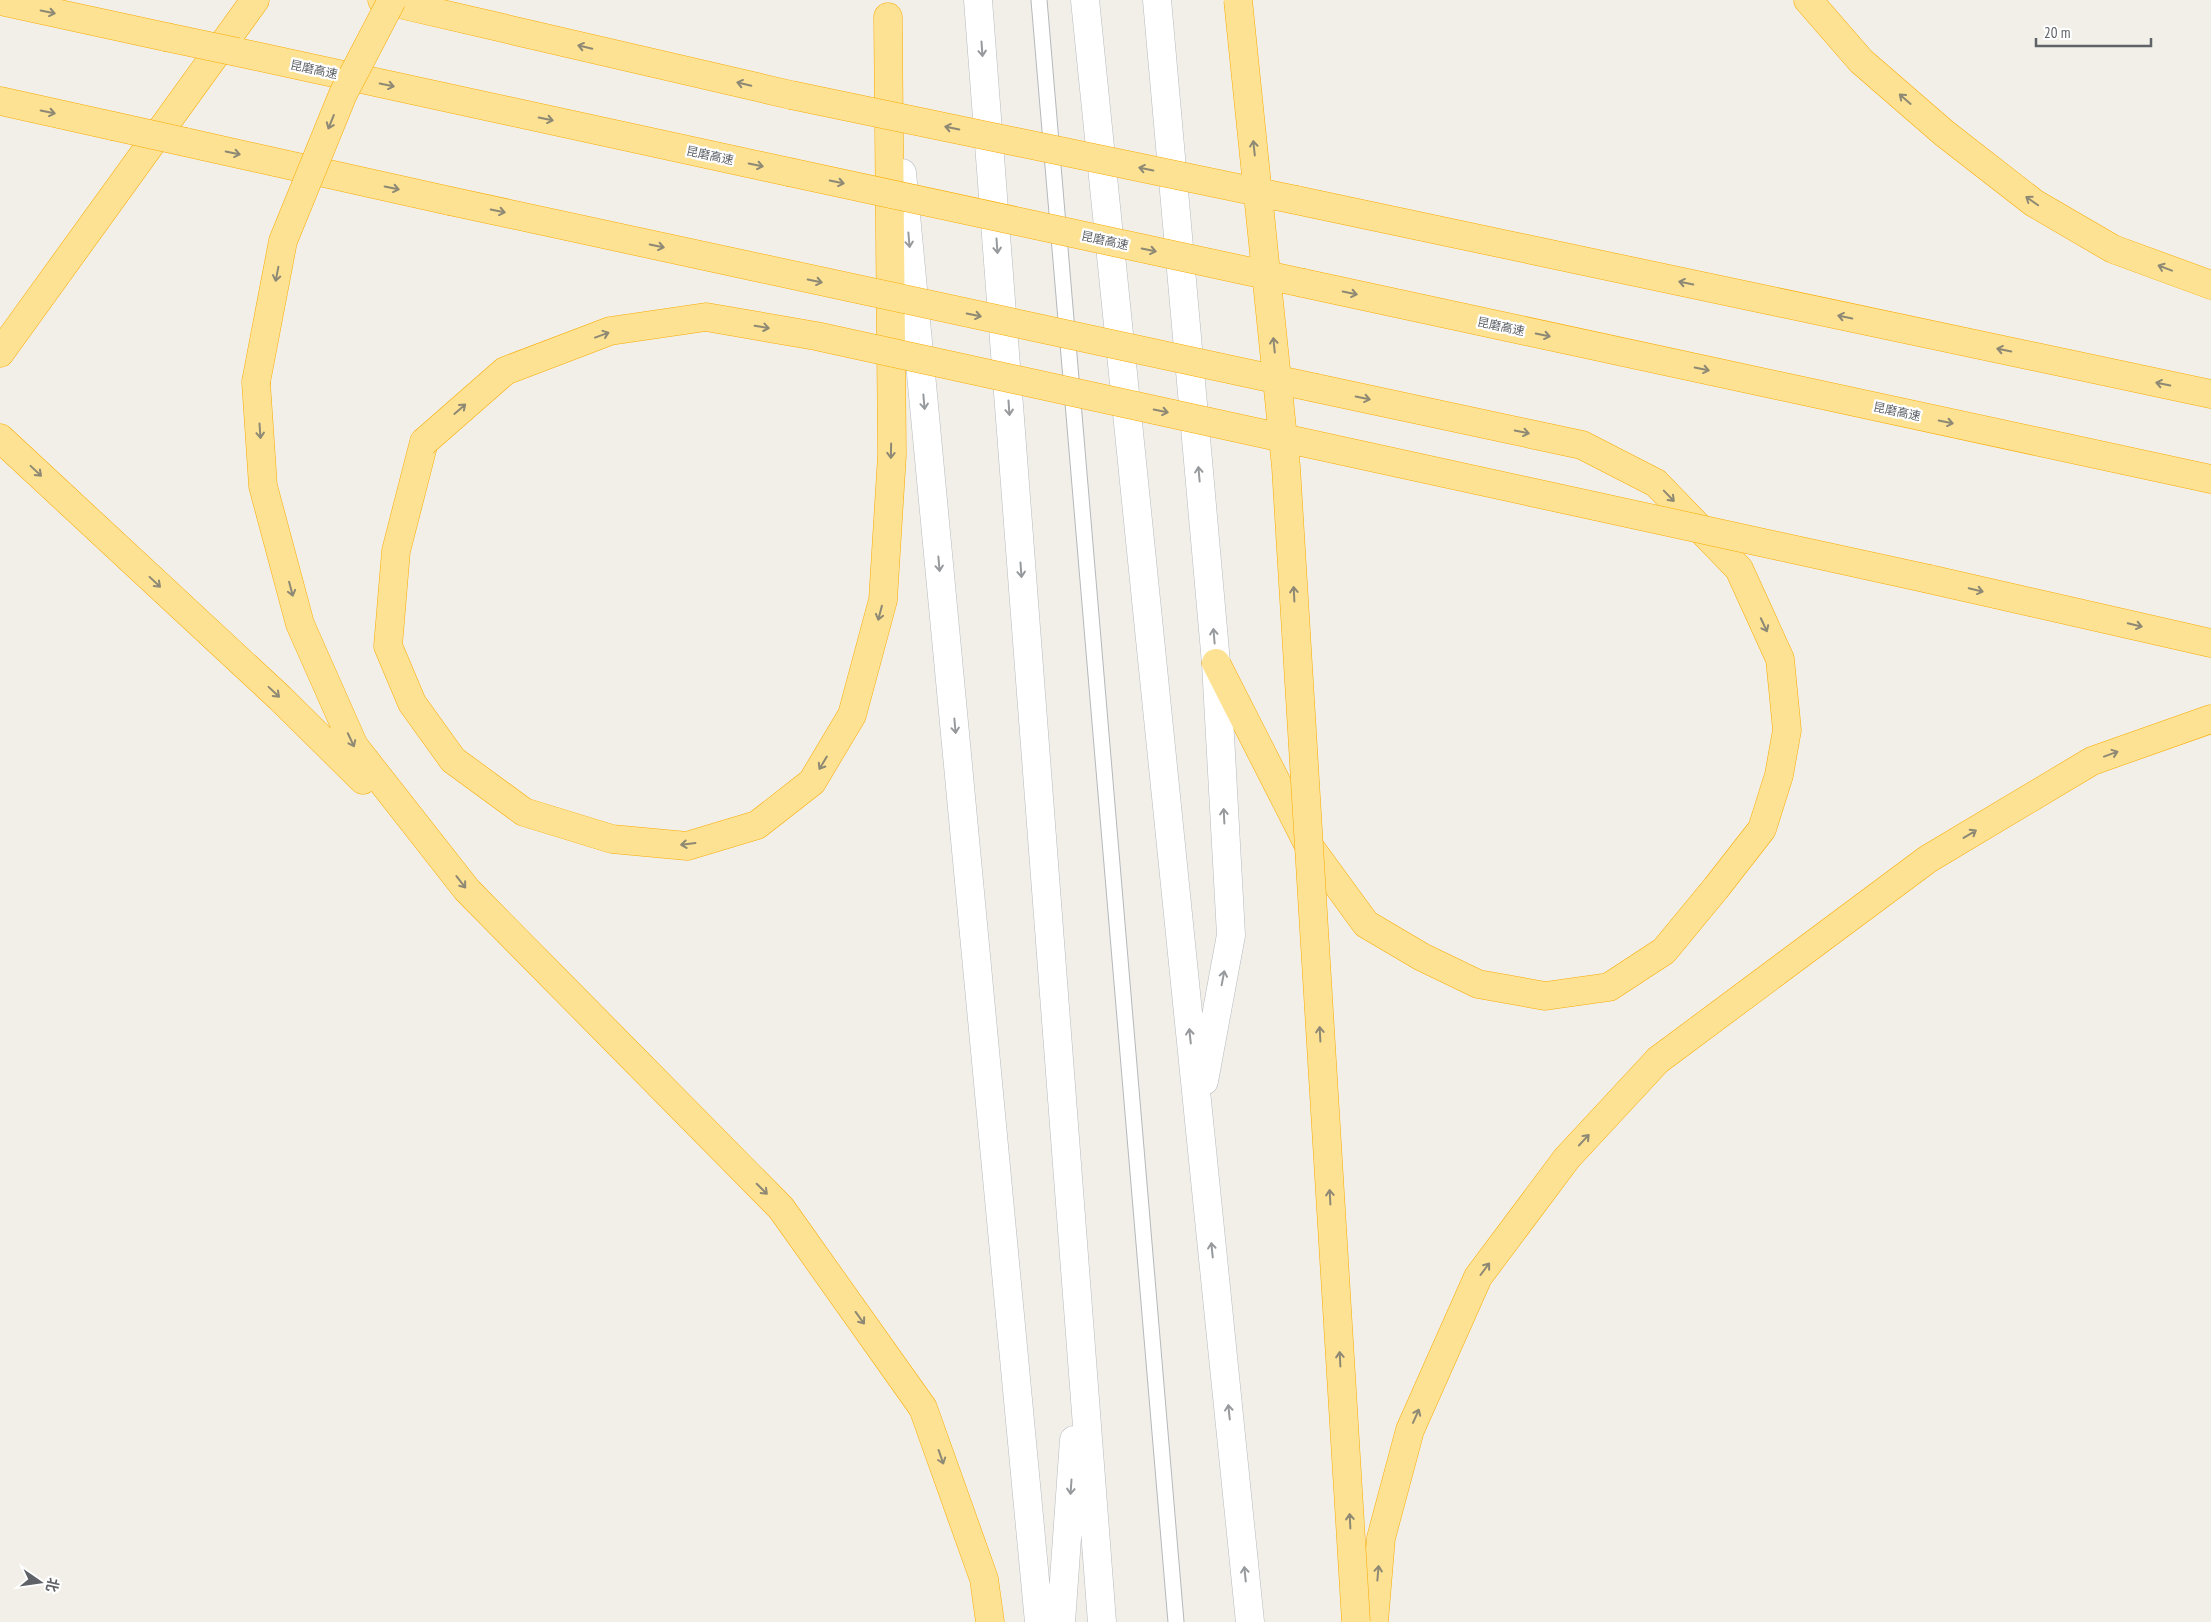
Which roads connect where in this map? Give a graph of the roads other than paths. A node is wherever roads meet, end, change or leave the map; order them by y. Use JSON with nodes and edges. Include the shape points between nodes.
{"nodes":[{"id":1,"x":255,"y":0,"type":"edge"},
{"id":2,"x":382,"y":0,"type":"edge"},
{"id":3,"x":392,"y":0,"type":"edge"},
{"id":4,"x":978,"y":0,"type":"edge"},
{"id":5,"x":1039,"y":0,"type":"edge"},
{"id":6,"x":1085,"y":0,"type":"edge"},
{"id":7,"x":1157,"y":0,"type":"edge"},
{"id":8,"x":1238,"y":0,"type":"edge"},
{"id":9,"x":1808,"y":0,"type":"edge"},
{"id":10,"x":0,"y":2,"type":"edge"},
{"id":11,"x":887,"y":9,"type":"edge"},
{"id":12,"x":0,"y":101,"type":"edge"},
{"id":13,"x":2211,"y":285,"type":"edge"},
{"id":14,"x":0,"y":353,"type":"edge"},
{"id":15,"x":2211,"y":394,"type":"edge"},
{"id":16,"x":0,"y":438,"type":"edge"},
{"id":17,"x":2211,"y":479,"type":"edge"},
{"id":18,"x":2211,"y":643,"type":"edge"},
{"id":19,"x":1216,"y":663,"type":"junction"},
{"id":20,"x":2211,"y":719,"type":"edge"},
{"id":21,"x":444,"y":860,"type":"junction"},
{"id":22,"x":1198,"y":1112,"type":"junction"},
{"id":23,"x":1081,"y":1351,"type":"junction"},
{"id":24,"x":990,"y":1622,"type":"edge"},
{"id":25,"x":1039,"y":1622,"type":"edge"},
{"id":26,"x":1061,"y":1622,"type":"edge"},
{"id":27,"x":1102,"y":1622,"type":"edge"},
{"id":28,"x":1176,"y":1622,"type":"edge"},
{"id":29,"x":1250,"y":1622,"type":"edge"},
{"id":30,"x":1356,"y":1622,"type":"edge"},
{"id":31,"x":1374,"y":1622,"type":"edge"}],
"edges":[{"from":1,"to":14,"type":"highway"},
{"from":15,"to":2,"type":"highway","one_way":true,"bridge":true,"via":[[791,95]]},
{"from":3,"to":21,"type":"highway","one_way":true,"bridge":true,"via":[[343,94],[283,241],[256,382],[263,486],[300,624],[354,746]]},
{"from":4,"to":23,"type":"main road","one_way":true},
{"from":5,"to":28,"type":"lane"},
{"from":22,"to":6,"type":"main road","one_way":true},
{"from":19,"to":7,"type":"main road","one_way":true},
{"from":30,"to":8,"type":"highway","one_way":true,"bridge":true,"via":[[1286,466]]},
{"from":13,"to":9,"type":"highway","one_way":true,"via":[[2113,249],[2034,203],[1944,133],[1861,61]]},
{"from":10,"to":17,"type":"highway","name":"昆磨高速","one_way":true,"bridge":true},
{"from":11,"to":18,"type":"highway","one_way":true,"bridge":true,"via":[[892,455],[883,600],[852,714],[812,782],[757,825],[687,846],[612,839],[524,812],[453,760],[412,703],[388,646],[396,551],[424,442],[505,370],[610,331],[706,318],[816,336],[1929,579]]},
{"from":11,"to":25,"type":"main road","one_way":true},
{"from":12,"to":19,"type":"highway","one_way":true,"bridge":true,"via":[[1582,445],[1656,483],[1739,569],[1780,659],[1787,730],[1779,775],[1762,829],[1664,951],[1609,987],[1545,996],[1478,984],[1422,958],[1366,924],[1309,846]]},
{"from":16,"to":21,"type":"highway","one_way":true,"via":[[280,698]]},
{"from":22,"to":19,"type":"main road","one_way":true,"via":[[1231,935]]},
{"from":31,"to":20,"type":"highway","one_way":true,"via":[[1382,1538],[1410,1430],[1478,1277],[1567,1158],[1658,1060],[1928,859],[2092,761]]},
{"from":21,"to":24,"type":"highway","one_way":true,"via":[[474,897],[781,1208],[923,1408],[984,1579]]},
{"from":29,"to":22,"type":"main road","one_way":true},
{"from":23,"to":26,"type":"main road","one_way":true},
{"from":23,"to":27,"type":"main road"}]}
